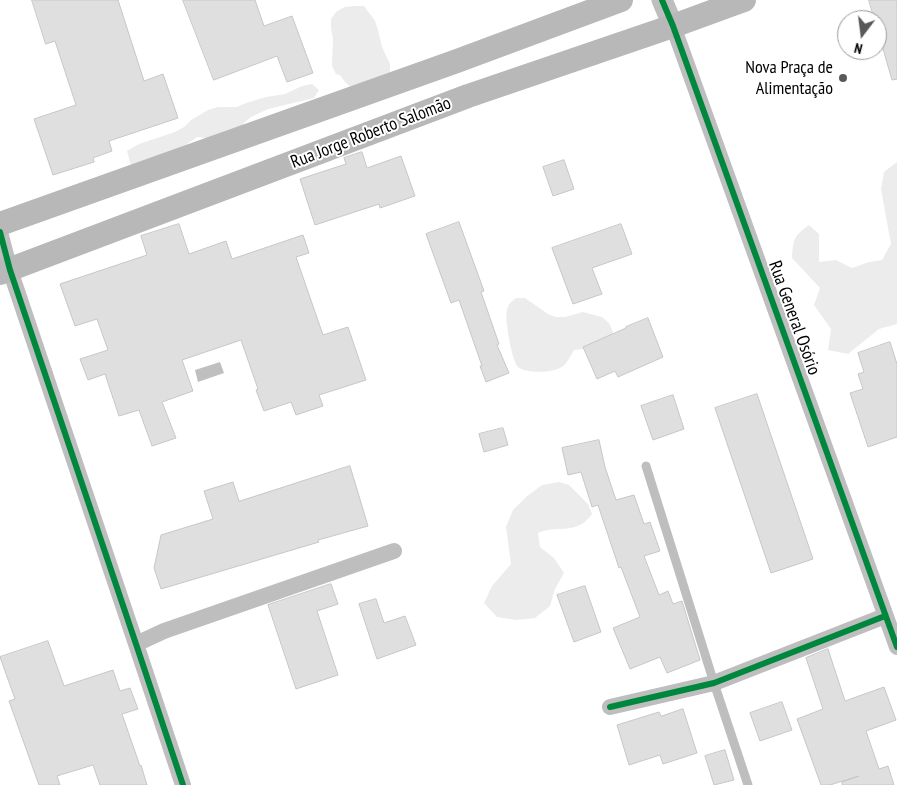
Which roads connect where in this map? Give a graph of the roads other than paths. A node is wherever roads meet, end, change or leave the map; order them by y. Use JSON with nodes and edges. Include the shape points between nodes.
{"nodes":[{"id":1,"x":621,"y":0,"type":"edge"},
{"id":2,"x":662,"y":0,"type":"edge"},
{"id":3,"x":744,"y":0,"type":"edge"},
{"id":4,"x":672,"y":26,"type":"junction"},
{"id":5,"x":457,"y":61,"type":"junction"},
{"id":6,"x":468,"y":96,"type":"junction"},
{"id":7,"x":0,"y":224,"type":"edge"},
{"id":8,"x":0,"y":232,"type":"edge"},
{"id":9,"x":5,"y":271,"type":"edge"},
{"id":10,"x":646,"y":466,"type":"dead end"},
{"id":11,"x":394,"y":551,"type":"dead end"},
{"id":12,"x":885,"y":616,"type":"junction"},
{"id":13,"x":136,"y":644,"type":"junction"},
{"id":14,"x":897,"y":647,"type":"edge"},
{"id":15,"x":714,"y":683,"type":"junction"},
{"id":16,"x":610,"y":707,"type":"dead end"},
{"id":17,"x":183,"y":785,"type":"edge"},
{"id":18,"x":748,"y":785,"type":"edge"}],
"edges":[{"from":1,"to":5,"type":"main road","name":"Rua Jorge Roberto Salomão"},
{"from":2,"to":4,"type":"street","name":"Rua General Osório"},
{"from":3,"to":4,"type":"main road","name":"Rua Jorge Roberto Salomão"},
{"from":4,"to":6,"type":"main road","name":"Rua Jorge Roberto Salomão"},
{"from":4,"to":12,"type":"street","name":"Rua General Osório"},
{"from":5,"to":6,"type":"main road"},
{"from":5,"to":7,"type":"main road","name":"Rua Jorge Roberto Salomão"},
{"from":6,"to":9,"type":"main road","name":"Rua Jorge Roberto Salomão"},
{"from":8,"to":9,"type":"street"},
{"from":9,"to":13,"type":"street"},
{"from":10,"to":15,"type":"lane"},
{"from":11,"to":13,"type":"street","via":[[164,631]]},
{"from":12,"to":14,"type":"street","name":"Rua General Osório"},
{"from":12,"to":15,"type":"street"},
{"from":13,"to":17,"type":"street"},
{"from":15,"to":16,"type":"street"},
{"from":15,"to":18,"type":"lane"}]}
